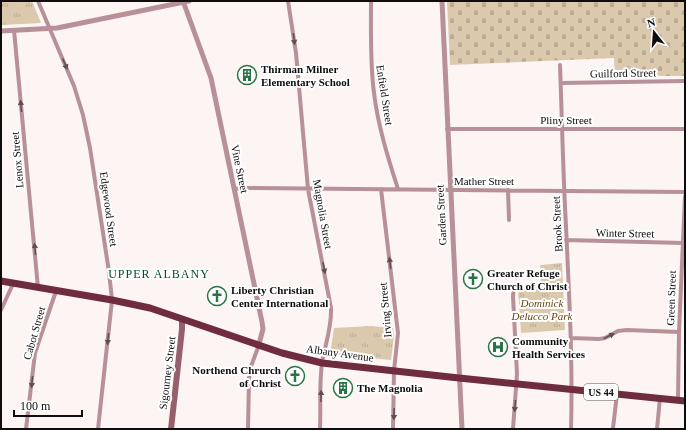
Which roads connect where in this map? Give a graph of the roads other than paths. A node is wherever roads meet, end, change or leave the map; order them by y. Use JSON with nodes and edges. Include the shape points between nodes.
{"nodes":[{"id":1,"x":38,"y":1,"type":"edge"},
{"id":2,"x":189,"y":1,"type":"edge"},
{"id":3,"x":288,"y":1,"type":"edge"},
{"id":4,"x":371,"y":1,"type":"edge"},
{"id":5,"x":442,"y":1,"type":"edge"},
{"id":6,"x":183,"y":2,"type":"edge"},
{"id":7,"x":50,"y":28,"type":"junction"},
{"id":8,"x":1,"y":30,"type":"edge"},
{"id":9,"x":14,"y":30,"type":"junction"},
{"id":10,"x":560,"y":65,"type":"dead end"},
{"id":11,"x":685,"y":81,"type":"edge"},
{"id":12,"x":561,"y":82,"type":"junction"},
{"id":13,"x":447,"y":129,"type":"junction"},
{"id":14,"x":562,"y":129,"type":"junction"},
{"id":15,"x":685,"y":129,"type":"edge"},
{"id":16,"x":234,"y":189,"type":"junction"},
{"id":17,"x":308,"y":189,"type":"junction"},
{"id":18,"x":381,"y":189,"type":"junction"},
{"id":19,"x":398,"y":189,"type":"junction"},
{"id":20,"x":450,"y":190,"type":"junction"},
{"id":21,"x":508,"y":190,"type":"junction"},
{"id":22,"x":564,"y":190,"type":"junction"},
{"id":23,"x":685,"y":192,"type":"edge"},
{"id":24,"x":685,"y":196,"type":"edge"},
{"id":25,"x":509,"y":220,"type":"dead end"},
{"id":26,"x":566,"y":240,"type":"junction"},
{"id":27,"x":683,"y":243,"type":"junction"},
{"id":28,"x":1,"y":281,"type":"edge"},
{"id":29,"x":13,"y":284,"type":"junction"},
{"id":30,"x":38,"y":288,"type":"junction"},
{"id":31,"x":514,"y":288,"type":"dead end"},
{"id":32,"x":56,"y":291,"type":"junction"},
{"id":33,"x":112,"y":300,"type":"junction"},
{"id":34,"x":1,"y":310,"type":"edge"},
{"id":35,"x":182,"y":319,"type":"junction"},
{"id":36,"x":679,"y":332,"type":"junction"},
{"id":37,"x":571,"y":338,"type":"junction"},
{"id":38,"x":682,"y":339,"type":"edge"},
{"id":39,"x":259,"y":344,"type":"junction"},
{"id":40,"x":322,"y":363,"type":"junction"},
{"id":41,"x":394,"y":371,"type":"junction"},
{"id":42,"x":459,"y":378,"type":"junction"},
{"id":43,"x":517,"y":384,"type":"junction"},
{"id":44,"x":572,"y":389,"type":"junction"},
{"id":45,"x":617,"y":394,"type":"junction"},
{"id":46,"x":660,"y":398,"type":"junction"},
{"id":47,"x":681,"y":400,"type":"edge"},
{"id":48,"x":613,"y":428,"type":"edge"},
{"id":49,"x":26,"y":429,"type":"edge"},
{"id":50,"x":98,"y":429,"type":"edge"},
{"id":51,"x":171,"y":429,"type":"edge"},
{"id":52,"x":248,"y":429,"type":"edge"},
{"id":53,"x":320,"y":429,"type":"edge"},
{"id":54,"x":393,"y":429,"type":"edge"},
{"id":55,"x":462,"y":429,"type":"edge"},
{"id":56,"x":513,"y":429,"type":"edge"},
{"id":57,"x":572,"y":429,"type":"edge"},
{"id":58,"x":658,"y":429,"type":"edge"}],
"edges":[{"from":1,"to":7,"type":"street","name":"Edgewood Street"},
{"from":2,"to":6,"type":"street"},
{"from":3,"to":17,"type":"street","name":"Magnolia Street","one_way":true,"via":[[296,53]]},
{"from":4,"to":19,"type":"street","name":"Enfield Street","via":[[374,94],[384,142]]},
{"from":5,"to":13,"type":"street","name":"Garden Street"},
{"from":6,"to":7,"type":"street"},
{"from":6,"to":16,"type":"street","name":"Vine Street","via":[[210,73]]},
{"from":7,"to":9,"type":"street"},
{"from":7,"to":33,"type":"street","name":"Edgewood Street","one_way":true,"via":[[83,115]]},
{"from":8,"to":9,"type":"street"},
{"from":30,"to":9,"type":"street","name":"Lenox Street","one_way":true},
{"from":10,"to":12,"type":"street","name":"Brook Street"},
{"from":11,"to":12,"type":"street","name":"Guilford Street"},
{"from":12,"to":14,"type":"street","name":"Brook Street"},
{"from":13,"to":14,"type":"street","name":"Pliny Street"},
{"from":13,"to":20,"type":"street","name":"Garden Street"},
{"from":14,"to":15,"type":"street","name":"Pliny Street"},
{"from":14,"to":22,"type":"street","name":"Brook Street"},
{"from":16,"to":17,"type":"street","name":"Mather Street"},
{"from":16,"to":39,"type":"street","name":"Vine Street","via":[[263,326]]},
{"from":17,"to":18,"type":"street","name":"Mather Street"},
{"from":17,"to":40,"type":"street","name":"Magnolia Street","one_way":true,"via":[[331,308],[331,321]]},
{"from":18,"to":19,"type":"street","name":"Mather Street"},
{"from":41,"to":18,"type":"street","name":"Irving Street","one_way":true,"via":[[398,333]]},
{"from":19,"to":20,"type":"street","name":"Mather Street"},
{"from":20,"to":21,"type":"street","name":"Mather Street"},
{"from":20,"to":42,"type":"street","name":"Garden Street"},
{"from":21,"to":22,"type":"street","name":"Mather Street"},
{"from":21,"to":25,"type":"street"},
{"from":22,"to":23,"type":"street","name":"Mather Street"},
{"from":22,"to":26,"type":"street","name":"Brook Street"},
{"from":24,"to":27,"type":"street","name":"Green Street"},
{"from":26,"to":27,"type":"street","name":"Winter Street"},
{"from":26,"to":37,"type":"street","name":"Brook Street"},
{"from":27,"to":36,"type":"street","name":"Green Street"},
{"from":28,"to":29,"type":"highway","name":"Albany Avenue","number":"US 44"},
{"from":29,"to":30,"type":"highway","name":"Albany Avenue","number":"US 44"},
{"from":29,"to":34,"type":"street"},
{"from":30,"to":32,"type":"highway","name":"Albany Avenue","number":"US 44"},
{"from":31,"to":43,"type":"street"},
{"from":32,"to":33,"type":"highway","name":"Albany Avenue","number":"US 44"},
{"from":32,"to":49,"type":"street","name":"Cabot Street","one_way":true,"via":[[35,353]]},
{"from":33,"to":35,"type":"highway","name":"Albany Avenue","number":"US 44","via":[[150,308]]},
{"from":33,"to":50,"type":"street","name":"Edgewood Street","one_way":true},
{"from":35,"to":39,"type":"highway","name":"Albany Avenue","number":"US 44"},
{"from":35,"to":51,"type":"main road","name":"Sigourney Street"},
{"from":37,"to":36,"type":"street","one_way":true,"via":[[599,340],[627,330]]},
{"from":36,"to":38,"type":"street","name":"Green Street"},
{"from":37,"to":44,"type":"street","name":"Brook Street"},
{"from":38,"to":47,"type":"street","name":"Green Street"},
{"from":39,"to":40,"type":"highway","name":"Albany Avenue","number":"US 44"},
{"from":39,"to":52,"type":"street","via":[[250,369]]},
{"from":40,"to":41,"type":"highway","name":"Albany Avenue","number":"US 44"},
{"from":53,"to":40,"type":"street","name":"Magnolia Street","one_way":true},
{"from":41,"to":42,"type":"highway","name":"Albany Avenue","number":"US 44"},
{"from":41,"to":54,"type":"street","name":"Irving Street","one_way":true},
{"from":42,"to":43,"type":"highway","name":"Albany Avenue","number":"US 44"},
{"from":42,"to":55,"type":"street","name":"Garden Street"},
{"from":43,"to":44,"type":"highway","name":"Albany Avenue","number":"US 44"},
{"from":43,"to":56,"type":"street","one_way":true},
{"from":44,"to":45,"type":"highway","name":"Albany Avenue","number":"US 44"},
{"from":44,"to":57,"type":"street","name":"Brook Street"},
{"from":45,"to":46,"type":"highway","name":"Albany Avenue","number":"US 44"},
{"from":45,"to":48,"type":"street"},
{"from":46,"to":47,"type":"highway","name":"Albany Avenue","number":"US 44"},
{"from":46,"to":58,"type":"street"}]}
